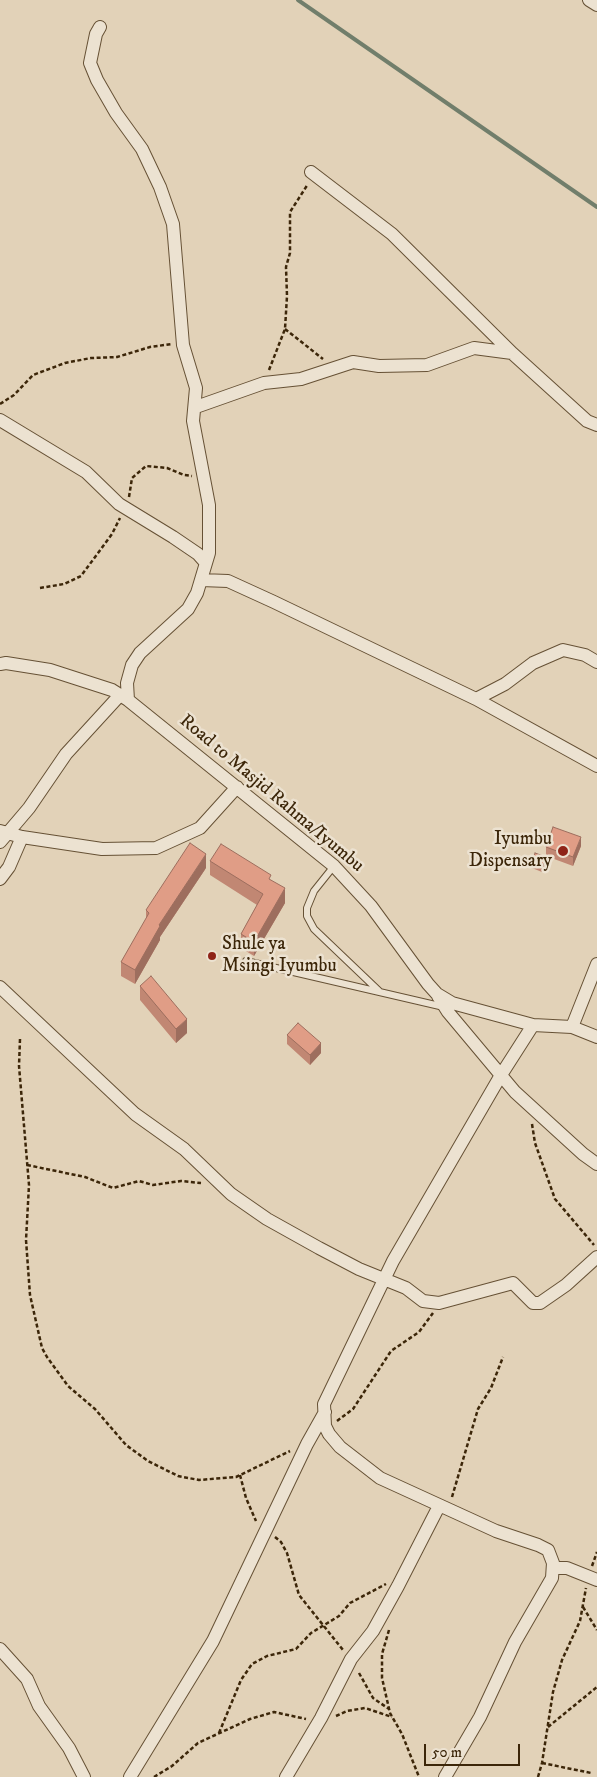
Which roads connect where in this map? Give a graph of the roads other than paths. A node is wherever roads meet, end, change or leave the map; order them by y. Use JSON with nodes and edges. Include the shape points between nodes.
{"nodes":[{"id":1,"x":589,"y":0,"type":"edge"},
{"id":2,"x":597,"y":5,"type":"edge"},
{"id":3,"x":100,"y":27,"type":"dead end"},
{"id":4,"x":311,"y":172,"type":"road end"},
{"id":5,"x":512,"y":353,"type":"junction"},
{"id":6,"x":196,"y":407,"type":"junction"},
{"id":7,"x":0,"y":420,"type":"edge"},
{"id":8,"x":597,"y":425,"type":"edge"},
{"id":9,"x":206,"y":562,"type":"junction"},
{"id":10,"x":201,"y":580,"type":"junction"},
{"id":11,"x":597,"y":650,"type":"edge"},
{"id":12,"x":585,"y":655,"type":"junction"},
{"id":13,"x":2,"y":660,"type":"edge"},
{"id":14,"x":597,"y":662,"type":"edge"},
{"id":15,"x":124,"y":697,"type":"junction"},
{"id":16,"x":476,"y":699,"type":"junction"},
{"id":17,"x":597,"y":766,"type":"edge"},
{"id":18,"x":237,"y":787,"type":"junction"},
{"id":19,"x":3,"y":835,"type":"edge"},
{"id":20,"x":22,"y":837,"type":"junction"},
{"id":21,"x":334,"y":866,"type":"junction"},
{"id":22,"x":0,"y":880,"type":"edge"},
{"id":23,"x":246,"y":961,"type":"dead end"},
{"id":24,"x":597,"y":964,"type":"edge"},
{"id":25,"x":0,"y":987,"type":"edge"},
{"id":26,"x":381,"y":992,"type":"junction"},
{"id":27,"x":437,"y":994,"type":"junction"},
{"id":28,"x":444,"y":1007,"type":"junction"},
{"id":29,"x":533,"y":1025,"type":"junction"},
{"id":30,"x":572,"y":1027,"type":"junction"},
{"id":31,"x":597,"y":1037,"type":"edge"},
{"id":32,"x":501,"y":1075,"type":"junction"},
{"id":33,"x":597,"y":1164,"type":"edge"},
{"id":34,"x":597,"y":1257,"type":"edge"},
{"id":35,"x":384,"y":1279,"type":"junction"},
{"id":36,"x":325,"y":1412,"type":"junction"},
{"id":37,"x":444,"y":1508,"type":"junction"},
{"id":38,"x":553,"y":1568,"type":"junction"},
{"id":39,"x":593,"y":1578,"type":"edge"},
{"id":40,"x":0,"y":1649,"type":"edge"},
{"id":41,"x":84,"y":1777,"type":"edge"},
{"id":42,"x":130,"y":1777,"type":"edge"},
{"id":43,"x":286,"y":1777,"type":"edge"},
{"id":44,"x":445,"y":1777,"type":"edge"}],
"edges":[{"from":1,"to":2,"type":"street"},
{"from":3,"to":6,"type":"street","via":[[90,63],[116,114],[142,149],[173,224],[183,345],[196,388]]},
{"from":4,"to":5,"type":"street","via":[[392,234]]},
{"from":5,"to":6,"type":"street","via":[[474,348],[427,365],[379,366],[353,362],[300,379],[264,383]]},
{"from":5,"to":8,"type":"street","via":[[587,421]]},
{"from":6,"to":9,"type":"street","via":[[194,430],[209,505],[209,553]]},
{"from":7,"to":9,"type":"street","via":[[86,472],[119,504]]},
{"from":9,"to":10,"type":"street"},
{"from":10,"to":15,"type":"street","via":[[188,609],[140,653],[132,665]]},
{"from":10,"to":16,"type":"street","via":[[228,581]]},
{"from":11,"to":12,"type":"street"},
{"from":12,"to":14,"type":"street"},
{"from":12,"to":16,"type":"street","via":[[563,650],[533,662],[505,684]]},
{"from":13,"to":15,"type":"street","name":"Road to Masjid Rahma/Iyumbu","via":[[50,670]]},
{"from":15,"to":18,"type":"street","name":"Road to Masjid Rahma/Iyumbu"},
{"from":15,"to":19,"type":"street","via":[[66,754],[29,808]]},
{"from":16,"to":17,"type":"street"},
{"from":18,"to":20,"type":"street","via":[[200,828],[156,848],[102,849]]},
{"from":18,"to":21,"type":"street","name":"Road to Masjid Rahma/Iyumbu"},
{"from":19,"to":20,"type":"street"},
{"from":20,"to":22,"type":"street"},
{"from":21,"to":26,"type":"lane","via":[[314,891],[307,916],[314,928]]},
{"from":21,"to":27,"type":"street","name":"Road to Masjid Rahma/Iyumbu","via":[[371,906]]},
{"from":23,"to":26,"type":"lane"},
{"from":24,"to":30,"type":"street"},
{"from":25,"to":35,"type":"street","via":[[135,1114],[184,1149],[222,1187],[268,1219],[359,1269]]},
{"from":26,"to":28,"type":"lane"},
{"from":27,"to":28,"type":"street"},
{"from":27,"to":29,"type":"street","name":"Road to Masjid Rahma/Iyumbu","via":[[459,1006]]},
{"from":28,"to":32,"type":"street"},
{"from":29,"to":30,"type":"street","name":"Road to Masjid Rahma/Iyumbu"},
{"from":29,"to":32,"type":"street"},
{"from":30,"to":31,"type":"street","name":"Road to Masjid Rahma/Iyumbu"},
{"from":32,"to":33,"type":"street","via":[[537,1112]]},
{"from":32,"to":35,"type":"street"},
{"from":34,"to":35,"type":"street","via":[[566,1285],[533,1303],[513,1283],[438,1303],[423,1301],[406,1288]]},
{"from":35,"to":36,"type":"street","via":[[324,1404]]},
{"from":36,"to":37,"type":"street","via":[[325,1426],[340,1447],[380,1478]]},
{"from":36,"to":42,"type":"street","via":[[212,1641]]},
{"from":37,"to":38,"type":"street","via":[[548,1550]]},
{"from":37,"to":43,"type":"street","via":[[373,1631],[352,1659]]},
{"from":38,"to":39,"type":"street","via":[[567,1568]]},
{"from":38,"to":44,"type":"street","via":[[552,1578]]},
{"from":40,"to":41,"type":"street","via":[[27,1680],[39,1706],[69,1748]]}]}
